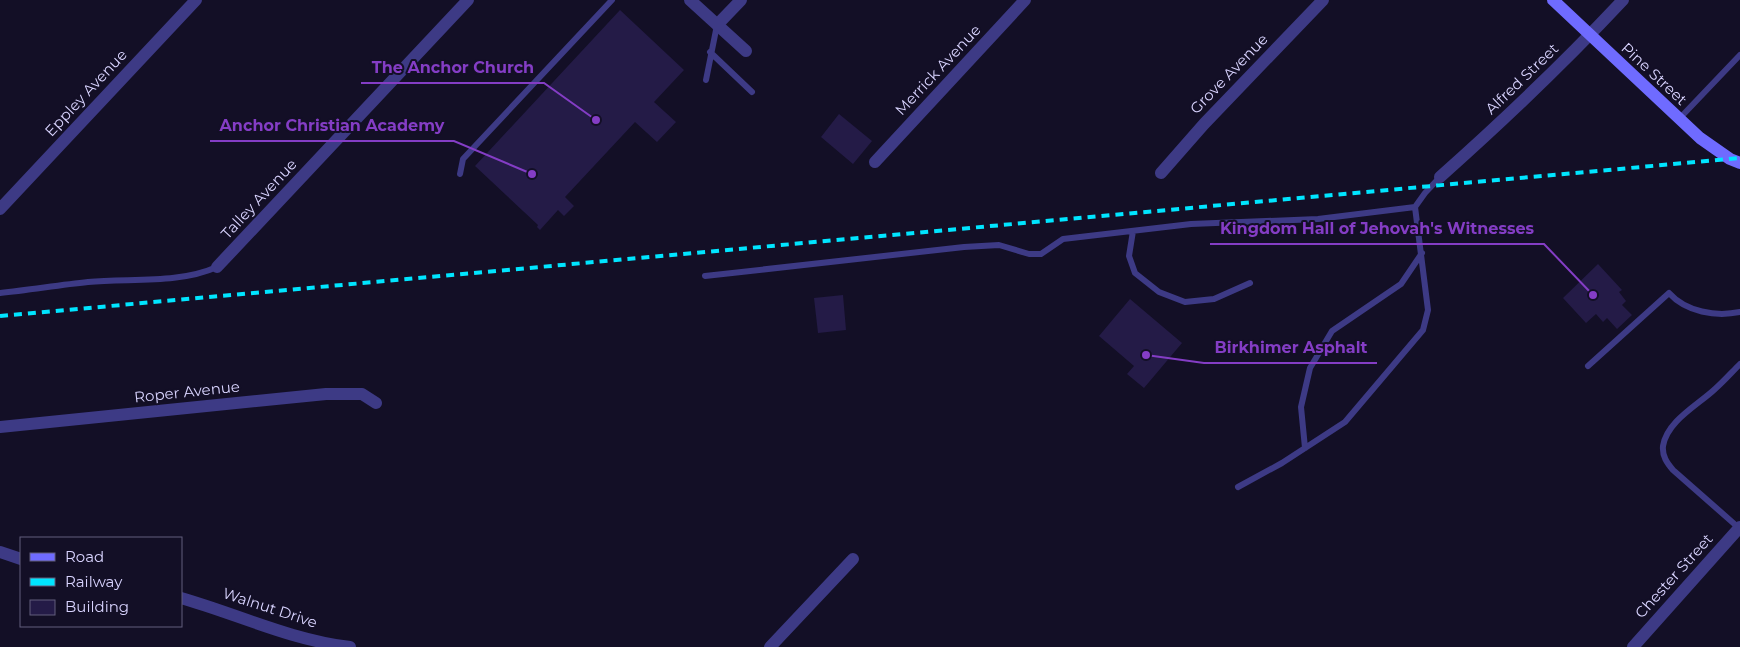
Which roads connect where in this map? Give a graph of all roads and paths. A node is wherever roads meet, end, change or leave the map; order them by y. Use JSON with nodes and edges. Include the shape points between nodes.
{"nodes":[{"id":1,"x":196,"y":0,"type":"edge"},
{"id":2,"x":468,"y":0,"type":"edge"},
{"id":3,"x":612,"y":0,"type":"edge"},
{"id":4,"x":690,"y":0,"type":"edge"},
{"id":5,"x":741,"y":0,"type":"edge"},
{"id":6,"x":1025,"y":0,"type":"edge"},
{"id":7,"x":1323,"y":0,"type":"edge"},
{"id":8,"x":1553,"y":0,"type":"edge"},
{"id":9,"x":1624,"y":0,"type":"edge"},
{"id":10,"x":717,"y":25,"type":"junction"},
{"id":11,"x":1590,"y":36,"type":"junction"},
{"id":12,"x":710,"y":52,"type":"junction"},
{"id":13,"x":746,"y":52,"type":"dead end"},
{"id":14,"x":1740,"y":55,"type":"edge"},
{"id":15,"x":706,"y":80,"type":"dead end"},
{"id":16,"x":752,"y":92,"type":"dead end"},
{"id":17,"x":1679,"y":119,"type":"junction"},
{"id":18,"x":875,"y":162,"type":"dead end"},
{"id":19,"x":1740,"y":163,"type":"edge"},
{"id":20,"x":1160,"y":173,"type":"dead end"},
{"id":21,"x":460,"y":174,"type":"dead end"},
{"id":22,"x":1440,"y":177,"type":"joint"},
{"id":23,"x":1415,"y":207,"type":"junction"},
{"id":24,"x":0,"y":209,"type":"edge"},
{"id":25,"x":1133,"y":231,"type":"junction"},
{"id":26,"x":1422,"y":253,"type":"junction"},
{"id":27,"x":217,"y":267,"type":"joint"},
{"id":28,"x":705,"y":276,"type":"dead end"},
{"id":29,"x":1250,"y":283,"type":"dead end"},
{"id":30,"x":0,"y":293,"type":"edge"},
{"id":31,"x":1740,"y":312,"type":"edge"},
{"id":32,"x":1740,"y":364,"type":"edge"},
{"id":33,"x":1588,"y":366,"type":"dead end"},
{"id":34,"x":376,"y":403,"type":"dead end"},
{"id":35,"x":0,"y":427,"type":"edge"},
{"id":36,"x":1304,"y":448,"type":"junction"},
{"id":37,"x":1238,"y":487,"type":"dead end"},
{"id":38,"x":1740,"y":528,"type":"edge"},
{"id":39,"x":0,"y":552,"type":"edge"},
{"id":40,"x":20,"y":559,"type":"edge"},
{"id":41,"x":853,"y":559,"type":"dead end"},
{"id":42,"x":182,"y":598,"type":"edge"},
{"id":43,"x":350,"y":647,"type":"edge"},
{"id":44,"x":770,"y":647,"type":"edge"},
{"id":45,"x":1633,"y":647,"type":"edge"}],
"edges":[{"from":1,"to":24,"type":"street","name":"Eppley Avenue"},
{"from":2,"to":27,"type":"street","name":"Talley Avenue"},
{"from":3,"to":21,"type":"lane","via":[[463,159]]},
{"from":4,"to":10,"type":"street"},
{"from":5,"to":10,"type":"street"},
{"from":6,"to":18,"type":"street","name":"Merrick Avenue"},
{"from":7,"to":20,"type":"street","name":"Grove Avenue"},
{"from":8,"to":11,"type":"main road","name":"Pine Street"},
{"from":9,"to":11,"type":"street","name":"Alfred Street"},
{"from":10,"to":12,"type":"lane"},
{"from":10,"to":13,"type":"street"},
{"from":11,"to":17,"type":"main road","name":"Pine Street"},
{"from":11,"to":22,"type":"street","name":"Alfred Street"},
{"from":12,"to":15,"type":"lane"},
{"from":12,"to":16,"type":"lane"},
{"from":14,"to":17,"type":"lane"},
{"from":17,"to":19,"type":"main road","name":"Pine Street","via":[[1700,138]]},
{"from":22,"to":23,"type":"lane"},
{"from":23,"to":25,"type":"lane","via":[[1318,219],[1191,224]]},
{"from":23,"to":26,"type":"lane"},
{"from":25,"to":28,"type":"lane","via":[[1063,239],[1041,254],[1029,254],[999,245],[973,246]]},
{"from":25,"to":29,"type":"lane","via":[[1129,256],[1135,273],[1158,292],[1184,302],[1214,300]]},
{"from":26,"to":36,"type":"lane","via":[[1401,284],[1332,330],[1310,368],[1301,407]]},
{"from":26,"to":36,"type":"lane","via":[[1428,310],[1423,330],[1345,422]]},
{"from":27,"to":30,"type":"lane","via":[[186,276],[88,282]]},
{"from":31,"to":33,"type":"lane","via":[[1726,315],[1696,310],[1676,302],[1669,293]]},
{"from":32,"to":38,"type":"lane","via":[[1676,423],[1663,447],[1665,460],[1673,470]]},
{"from":34,"to":35,"type":"street","name":"Roper Avenue","via":[[362,394],[326,394]]},
{"from":36,"to":37,"type":"lane"},
{"from":38,"to":45,"type":"street","name":"Chester Street"},
{"from":39,"to":40,"type":"street"},
{"from":41,"to":44,"type":"street"},
{"from":42,"to":43,"type":"street","name":"Walnut Drive","via":[[285,633]]}]}
